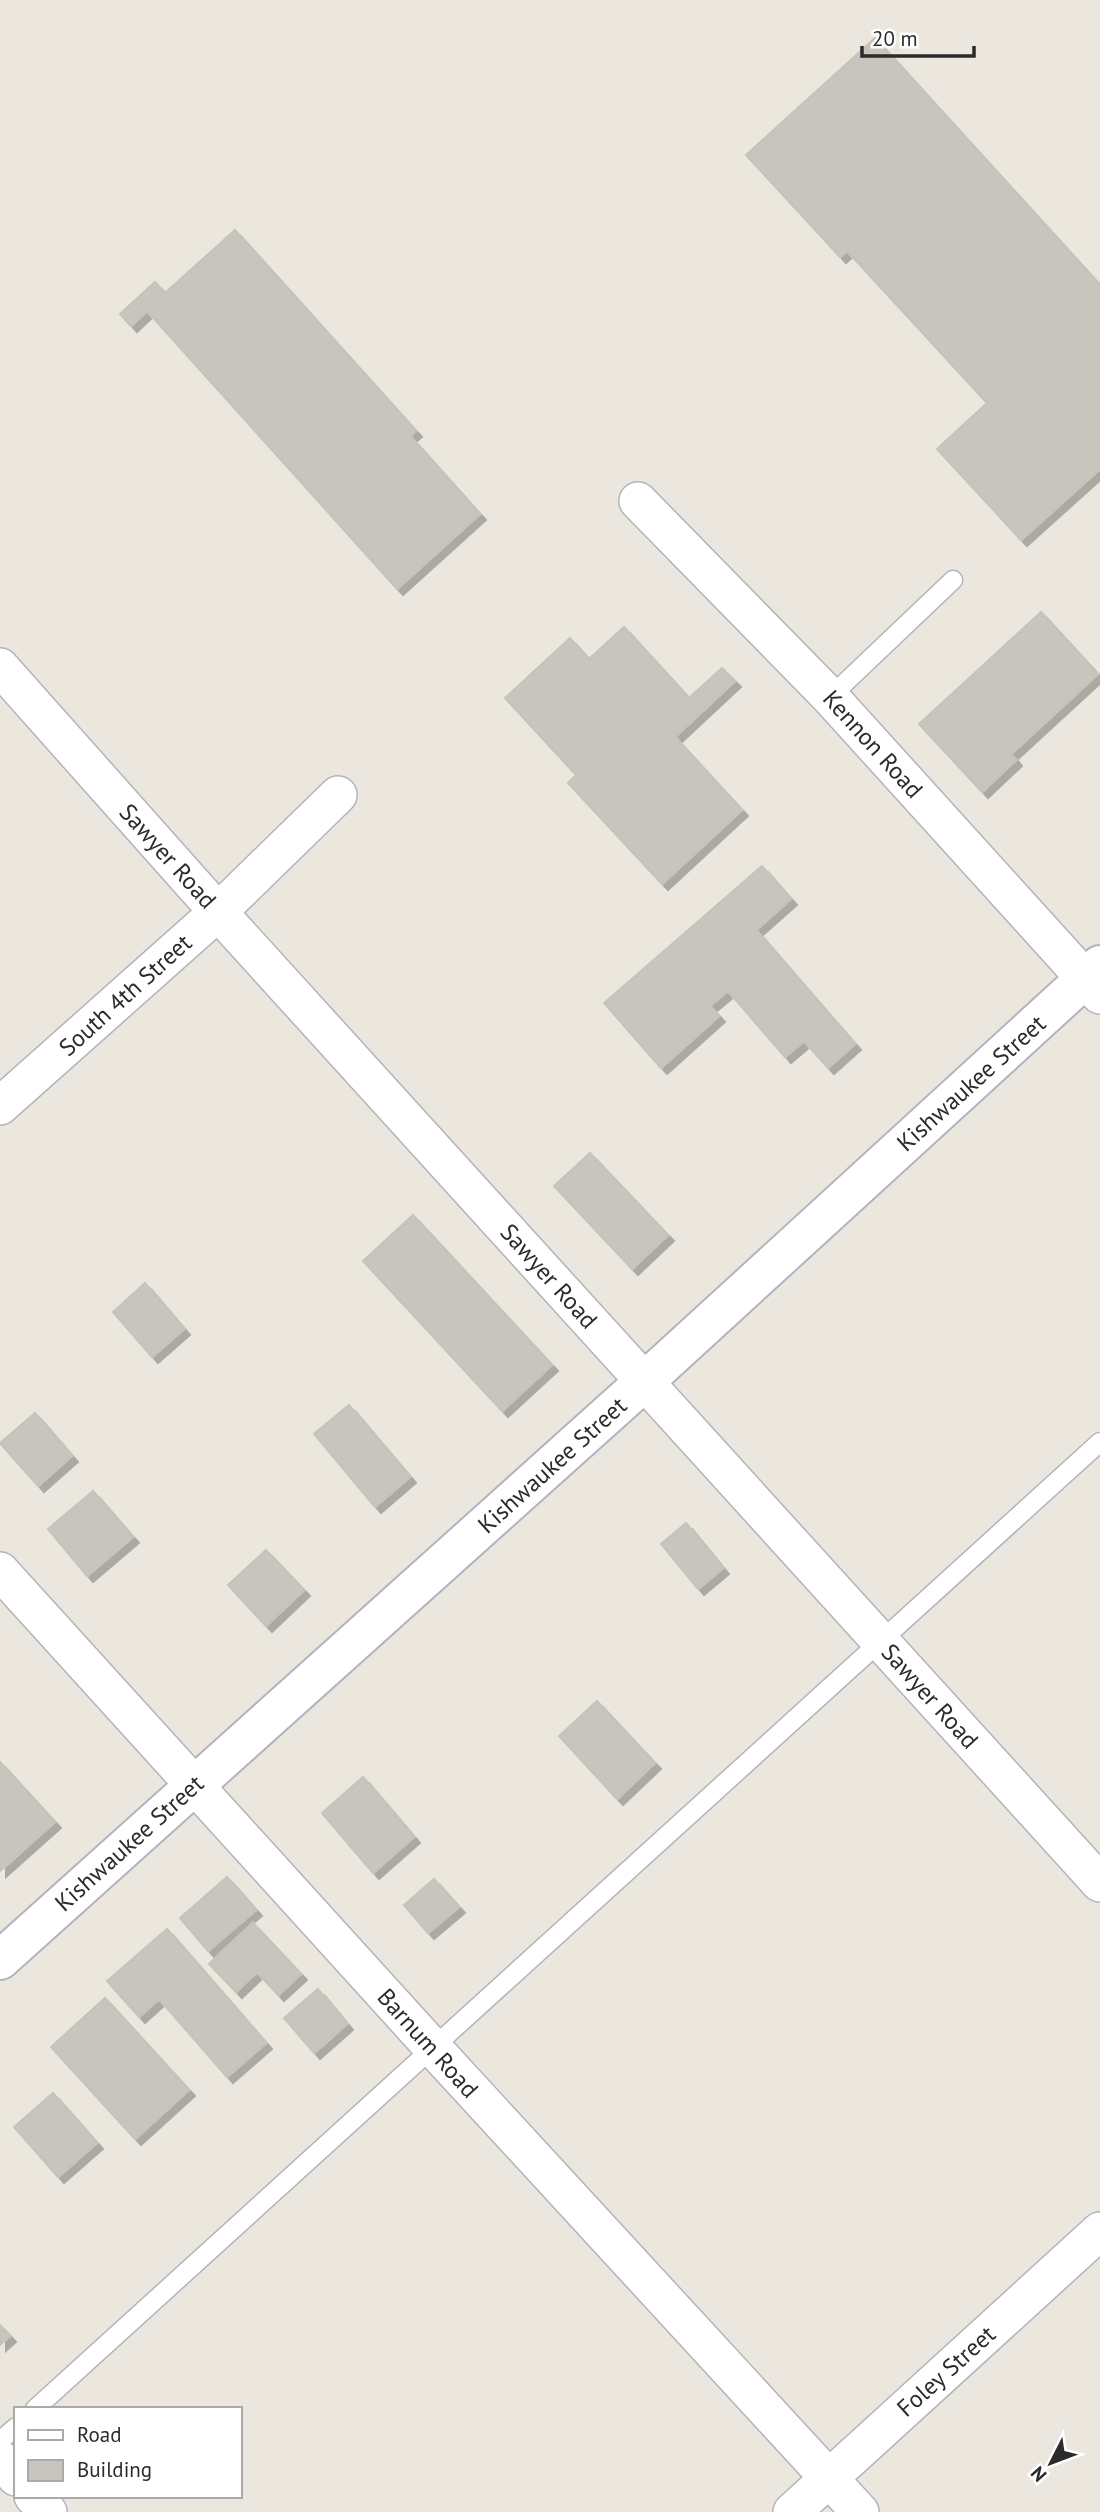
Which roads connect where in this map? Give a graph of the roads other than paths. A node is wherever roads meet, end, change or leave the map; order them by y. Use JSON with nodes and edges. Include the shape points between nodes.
{"nodes":[{"id":1,"x":638,"y":500,"type":"dead end"},
{"id":2,"x":953,"y":580,"type":"dead end"},
{"id":3,"x":0,"y":667,"type":"edge"},
{"id":4,"x":830,"y":697,"type":"junction"},
{"id":5,"x":338,"y":795,"type":"dead end"},
{"id":6,"x":218,"y":912,"type":"junction"},
{"id":7,"x":1095,"y":980,"type":"edge"},
{"id":8,"x":0,"y":1107,"type":"edge"},
{"id":9,"x":644,"y":1382,"type":"junction"},
{"id":10,"x":1100,"y":1442,"type":"edge"},
{"id":11,"x":0,"y":1571,"type":"edge"},
{"id":12,"x":880,"y":1640,"type":"junction"},
{"id":13,"x":194,"y":1784,"type":"junction"},
{"id":14,"x":1100,"y":1883,"type":"edge"},
{"id":15,"x":0,"y":1960,"type":"edge"},
{"id":16,"x":432,"y":2049,"type":"junction"},
{"id":17,"x":1100,"y":2231,"type":"edge"},
{"id":18,"x":38,"y":2407,"type":"edge"},
{"id":19,"x":14,"y":2429,"type":"edge"},
{"id":20,"x":0,"y":2441,"type":"edge"},
{"id":21,"x":0,"y":2459,"type":"edge"},
{"id":22,"x":14,"y":2475,"type":"edge"},
{"id":23,"x":829,"y":2478,"type":"junction"},
{"id":24,"x":35,"y":2498,"type":"edge"},
{"id":25,"x":48,"y":2512,"type":"edge"},
{"id":26,"x":792,"y":2512,"type":"edge"},
{"id":27,"x":860,"y":2512,"type":"edge"}],
"edges":[{"from":1,"to":4,"type":"street","name":"Kennon Road"},
{"from":2,"to":4,"type":"lane"},
{"from":3,"to":6,"type":"street","name":"Sawyer Road"},
{"from":4,"to":7,"type":"street","name":"Kennon Road"},
{"from":5,"to":6,"type":"street","name":"South 4th Street"},
{"from":6,"to":8,"type":"street","name":"South 4th Street"},
{"from":6,"to":9,"type":"street","name":"Sawyer Road"},
{"from":7,"to":9,"type":"street","name":"Kishwaukee Street"},
{"from":9,"to":12,"type":"street","name":"Sawyer Road"},
{"from":9,"to":13,"type":"street","name":"Kishwaukee Street"},
{"from":10,"to":12,"type":"lane"},
{"from":11,"to":13,"type":"street","name":"Barnum Road"},
{"from":12,"to":14,"type":"street","name":"Sawyer Road"},
{"from":12,"to":16,"type":"lane"},
{"from":13,"to":15,"type":"street","name":"Kishwaukee Street"},
{"from":13,"to":16,"type":"street","name":"Barnum Road"},
{"from":16,"to":18,"type":"lane"},
{"from":16,"to":23,"type":"street","name":"Barnum Road"},
{"from":17,"to":23,"type":"street","name":"Foley Street"},
{"from":19,"to":20,"type":"lane"},
{"from":21,"to":22,"type":"street"},
{"from":23,"to":26,"type":"street","name":"Foley Street"},
{"from":23,"to":27,"type":"street","name":"Barnum Road"},
{"from":24,"to":25,"type":"street"}]}
